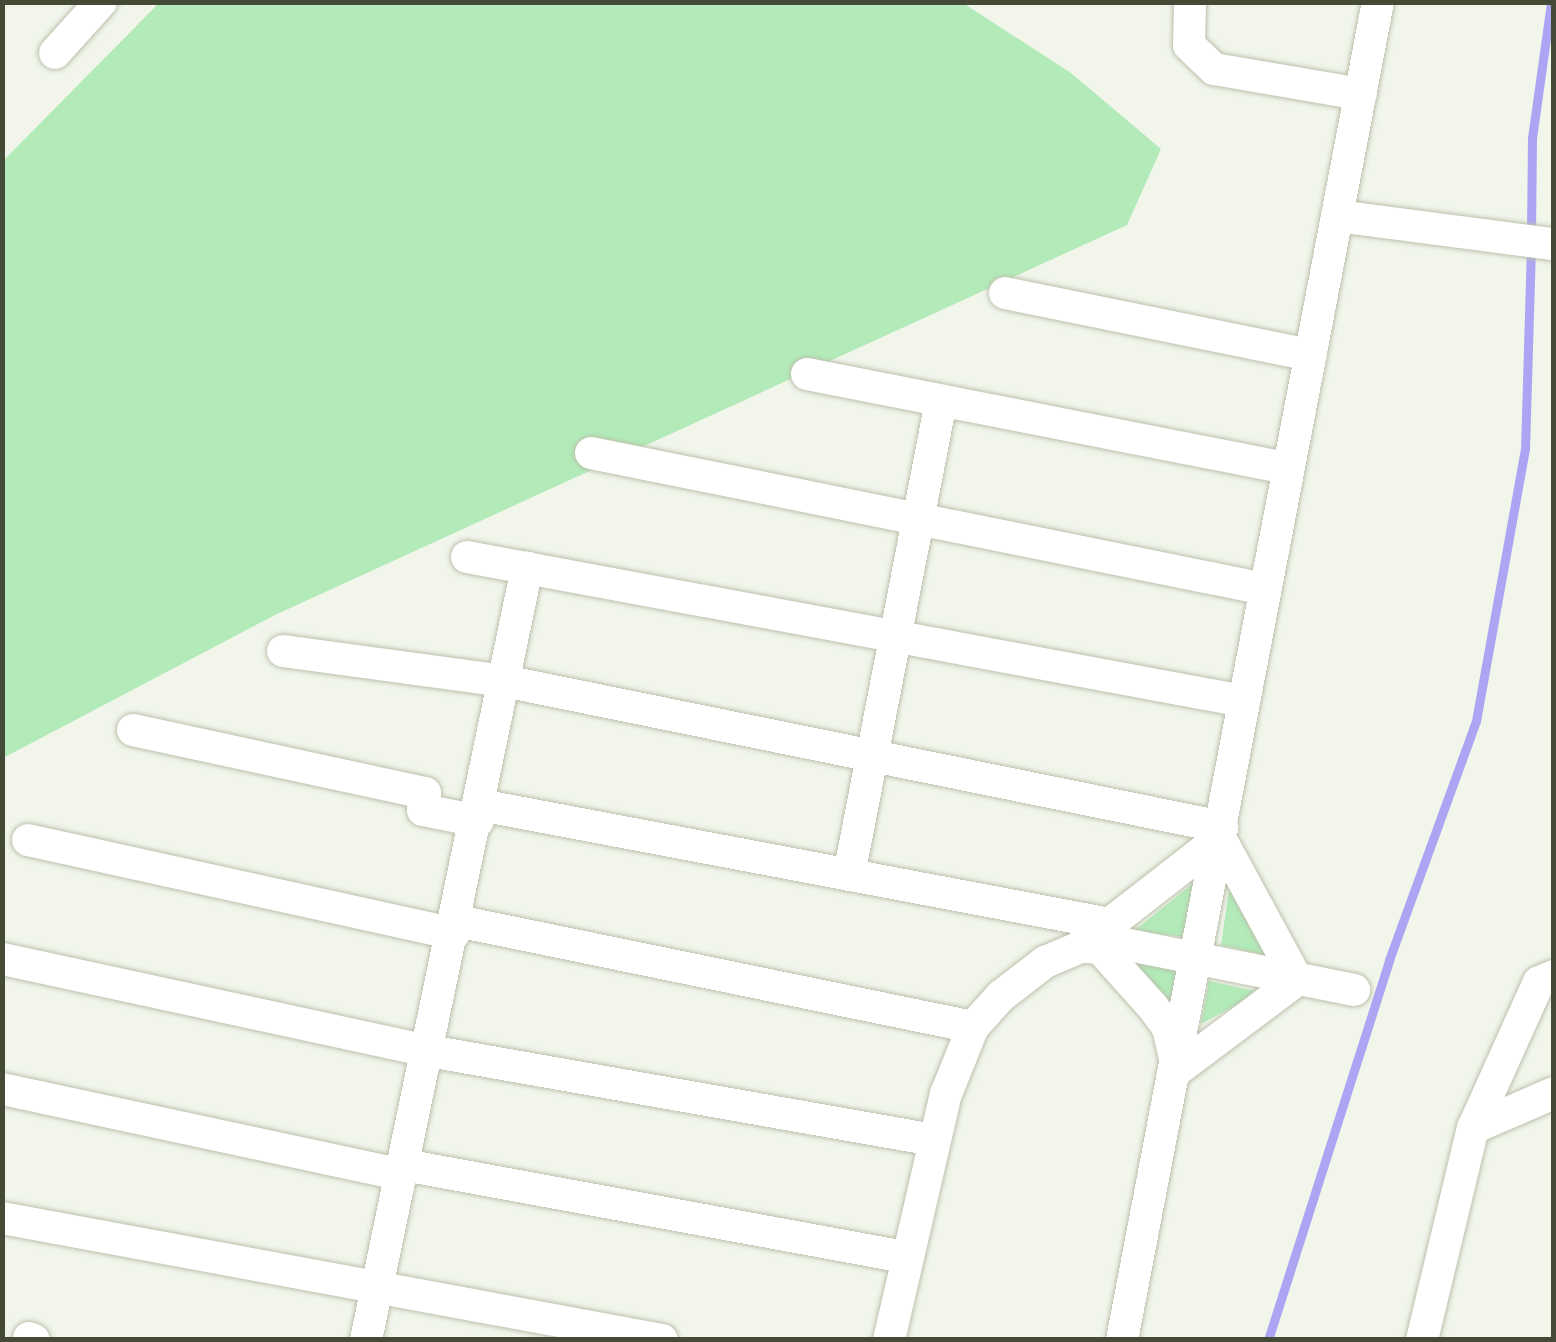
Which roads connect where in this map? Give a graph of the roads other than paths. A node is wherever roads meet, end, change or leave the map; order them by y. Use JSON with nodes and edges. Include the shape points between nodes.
{"nodes":[{"id":1,"x":101,"y":2,"type":"edge"},
{"id":2,"x":1190,"y":2,"type":"edge"},
{"id":3,"x":1378,"y":2,"type":"edge"},
{"id":4,"x":55,"y":54,"type":"dead end"},
{"id":5,"x":1360,"y":94,"type":"junction"},
{"id":6,"x":1337,"y":216,"type":"junction"},
{"id":7,"x":1554,"y":244,"type":"edge"},
{"id":8,"x":1004,"y":293,"type":"dead end"},
{"id":9,"x":1311,"y":355,"type":"junction"},
{"id":10,"x":807,"y":374,"type":"dead end"},
{"id":11,"x":942,"y":401,"type":"junction"},
{"id":12,"x":591,"y":453,"type":"dead end"},
{"id":13,"x":1288,"y":468,"type":"junction"},
{"id":14,"x":918,"y":520,"type":"junction"},
{"id":15,"x":467,"y":557,"type":"dead end"},
{"id":16,"x":527,"y":568,"type":"junction"},
{"id":17,"x":1264,"y":590,"type":"junction"},
{"id":18,"x":896,"y":636,"type":"junction"},
{"id":19,"x":283,"y":651,"type":"dead end"},
{"id":20,"x":504,"y":681,"type":"junction"},
{"id":21,"x":1243,"y":700,"type":"junction"},
{"id":22,"x":132,"y":730,"type":"dead end"},
{"id":23,"x":872,"y":757,"type":"junction"},
{"id":24,"x":479,"y":813,"type":"junction"},
{"id":25,"x":1221,"y":832,"type":"junction"},
{"id":26,"x":28,"y":840,"type":"dead end"},
{"id":27,"x":849,"y":875,"type":"junction"},
{"id":28,"x":1110,"y":924,"type":"junction"},
{"id":29,"x":456,"y":927,"type":"junction"},
{"id":30,"x":1080,"y":947,"type":"junction"},
{"id":31,"x":3,"y":959,"type":"edge"},
{"id":32,"x":1198,"y":961,"type":"junction"},
{"id":33,"x":1554,"y":976,"type":"edge"},
{"id":34,"x":1297,"y":980,"type":"junction"},
{"id":35,"x":1354,"y":990,"type":"dead end"},
{"id":36,"x":973,"y":1027,"type":"junction"},
{"id":37,"x":429,"y":1051,"type":"junction"},
{"id":38,"x":1178,"y":1070,"type":"junction"},
{"id":39,"x":2,"y":1089,"type":"edge"},
{"id":40,"x":1554,"y":1093,"type":"edge"},
{"id":41,"x":1473,"y":1128,"type":"junction"},
{"id":42,"x":934,"y":1140,"type":"junction"},
{"id":43,"x":403,"y":1170,"type":"junction"},
{"id":44,"x":2,"y":1218,"type":"edge"},
{"id":45,"x":905,"y":1257,"type":"junction"},
{"id":46,"x":377,"y":1288,"type":"junction"},
{"id":47,"x":366,"y":1340,"type":"edge"},
{"id":48,"x":662,"y":1340,"type":"edge"},
{"id":49,"x":889,"y":1340,"type":"edge"},
{"id":50,"x":1122,"y":1340,"type":"edge"},
{"id":51,"x":1422,"y":1340,"type":"edge"}],
"edges":[{"from":1,"to":4,"type":"street"},
{"from":2,"to":5,"type":"street","via":[[1189,45],[1214,70]]},
{"from":3,"to":5,"type":"street"},
{"from":5,"to":6,"type":"street"},
{"from":6,"to":7,"type":"street"},
{"from":6,"to":9,"type":"street"},
{"from":8,"to":9,"type":"street"},
{"from":9,"to":13,"type":"street"},
{"from":10,"to":11,"type":"street"},
{"from":11,"to":13,"type":"street"},
{"from":11,"to":14,"type":"street"},
{"from":12,"to":14,"type":"street"},
{"from":13,"to":17,"type":"street"},
{"from":14,"to":17,"type":"street"},
{"from":14,"to":18,"type":"street"},
{"from":15,"to":16,"type":"street"},
{"from":16,"to":18,"type":"street"},
{"from":16,"to":20,"type":"street"},
{"from":17,"to":21,"type":"street"},
{"from":18,"to":21,"type":"street"},
{"from":18,"to":23,"type":"street"},
{"from":19,"to":20,"type":"street"},
{"from":20,"to":23,"type":"street"},
{"from":20,"to":24,"type":"street"},
{"from":21,"to":25,"type":"street"},
{"from":22,"to":24,"type":"street","via":[[425,793],[423,810]]},
{"from":23,"to":25,"type":"street"},
{"from":23,"to":27,"type":"street"},
{"from":24,"to":27,"type":"street"},
{"from":24,"to":29,"type":"street"},
{"from":25,"to":28,"type":"street"},
{"from":25,"to":32,"type":"street"},
{"from":25,"to":34,"type":"street"},
{"from":26,"to":29,"type":"street"},
{"from":27,"to":28,"type":"street"},
{"from":28,"to":30,"type":"street"},
{"from":29,"to":36,"type":"street"},
{"from":29,"to":37,"type":"street"},
{"from":30,"to":32,"type":"street","via":[[1114,942]]},
{"from":30,"to":36,"type":"street","via":[[1023,978]]},
{"from":30,"to":38,"type":"street","via":[[1100,948],[1154,1007],[1168,1028]]},
{"from":31,"to":37,"type":"street"},
{"from":32,"to":34,"type":"street"},
{"from":32,"to":38,"type":"street"},
{"from":33,"to":41,"type":"street","via":[[1539,982]]},
{"from":34,"to":35,"type":"street"},
{"from":34,"to":38,"type":"street"},
{"from":36,"to":42,"type":"street"},
{"from":37,"to":42,"type":"street"},
{"from":37,"to":43,"type":"street"},
{"from":38,"to":50,"type":"street"},
{"from":39,"to":43,"type":"street"},
{"from":40,"to":41,"type":"street"},
{"from":41,"to":51,"type":"street"},
{"from":42,"to":45,"type":"street"},
{"from":43,"to":45,"type":"street"},
{"from":43,"to":46,"type":"street"},
{"from":44,"to":46,"type":"street"},
{"from":45,"to":49,"type":"street"},
{"from":46,"to":47,"type":"street"},
{"from":46,"to":48,"type":"street"}]}
